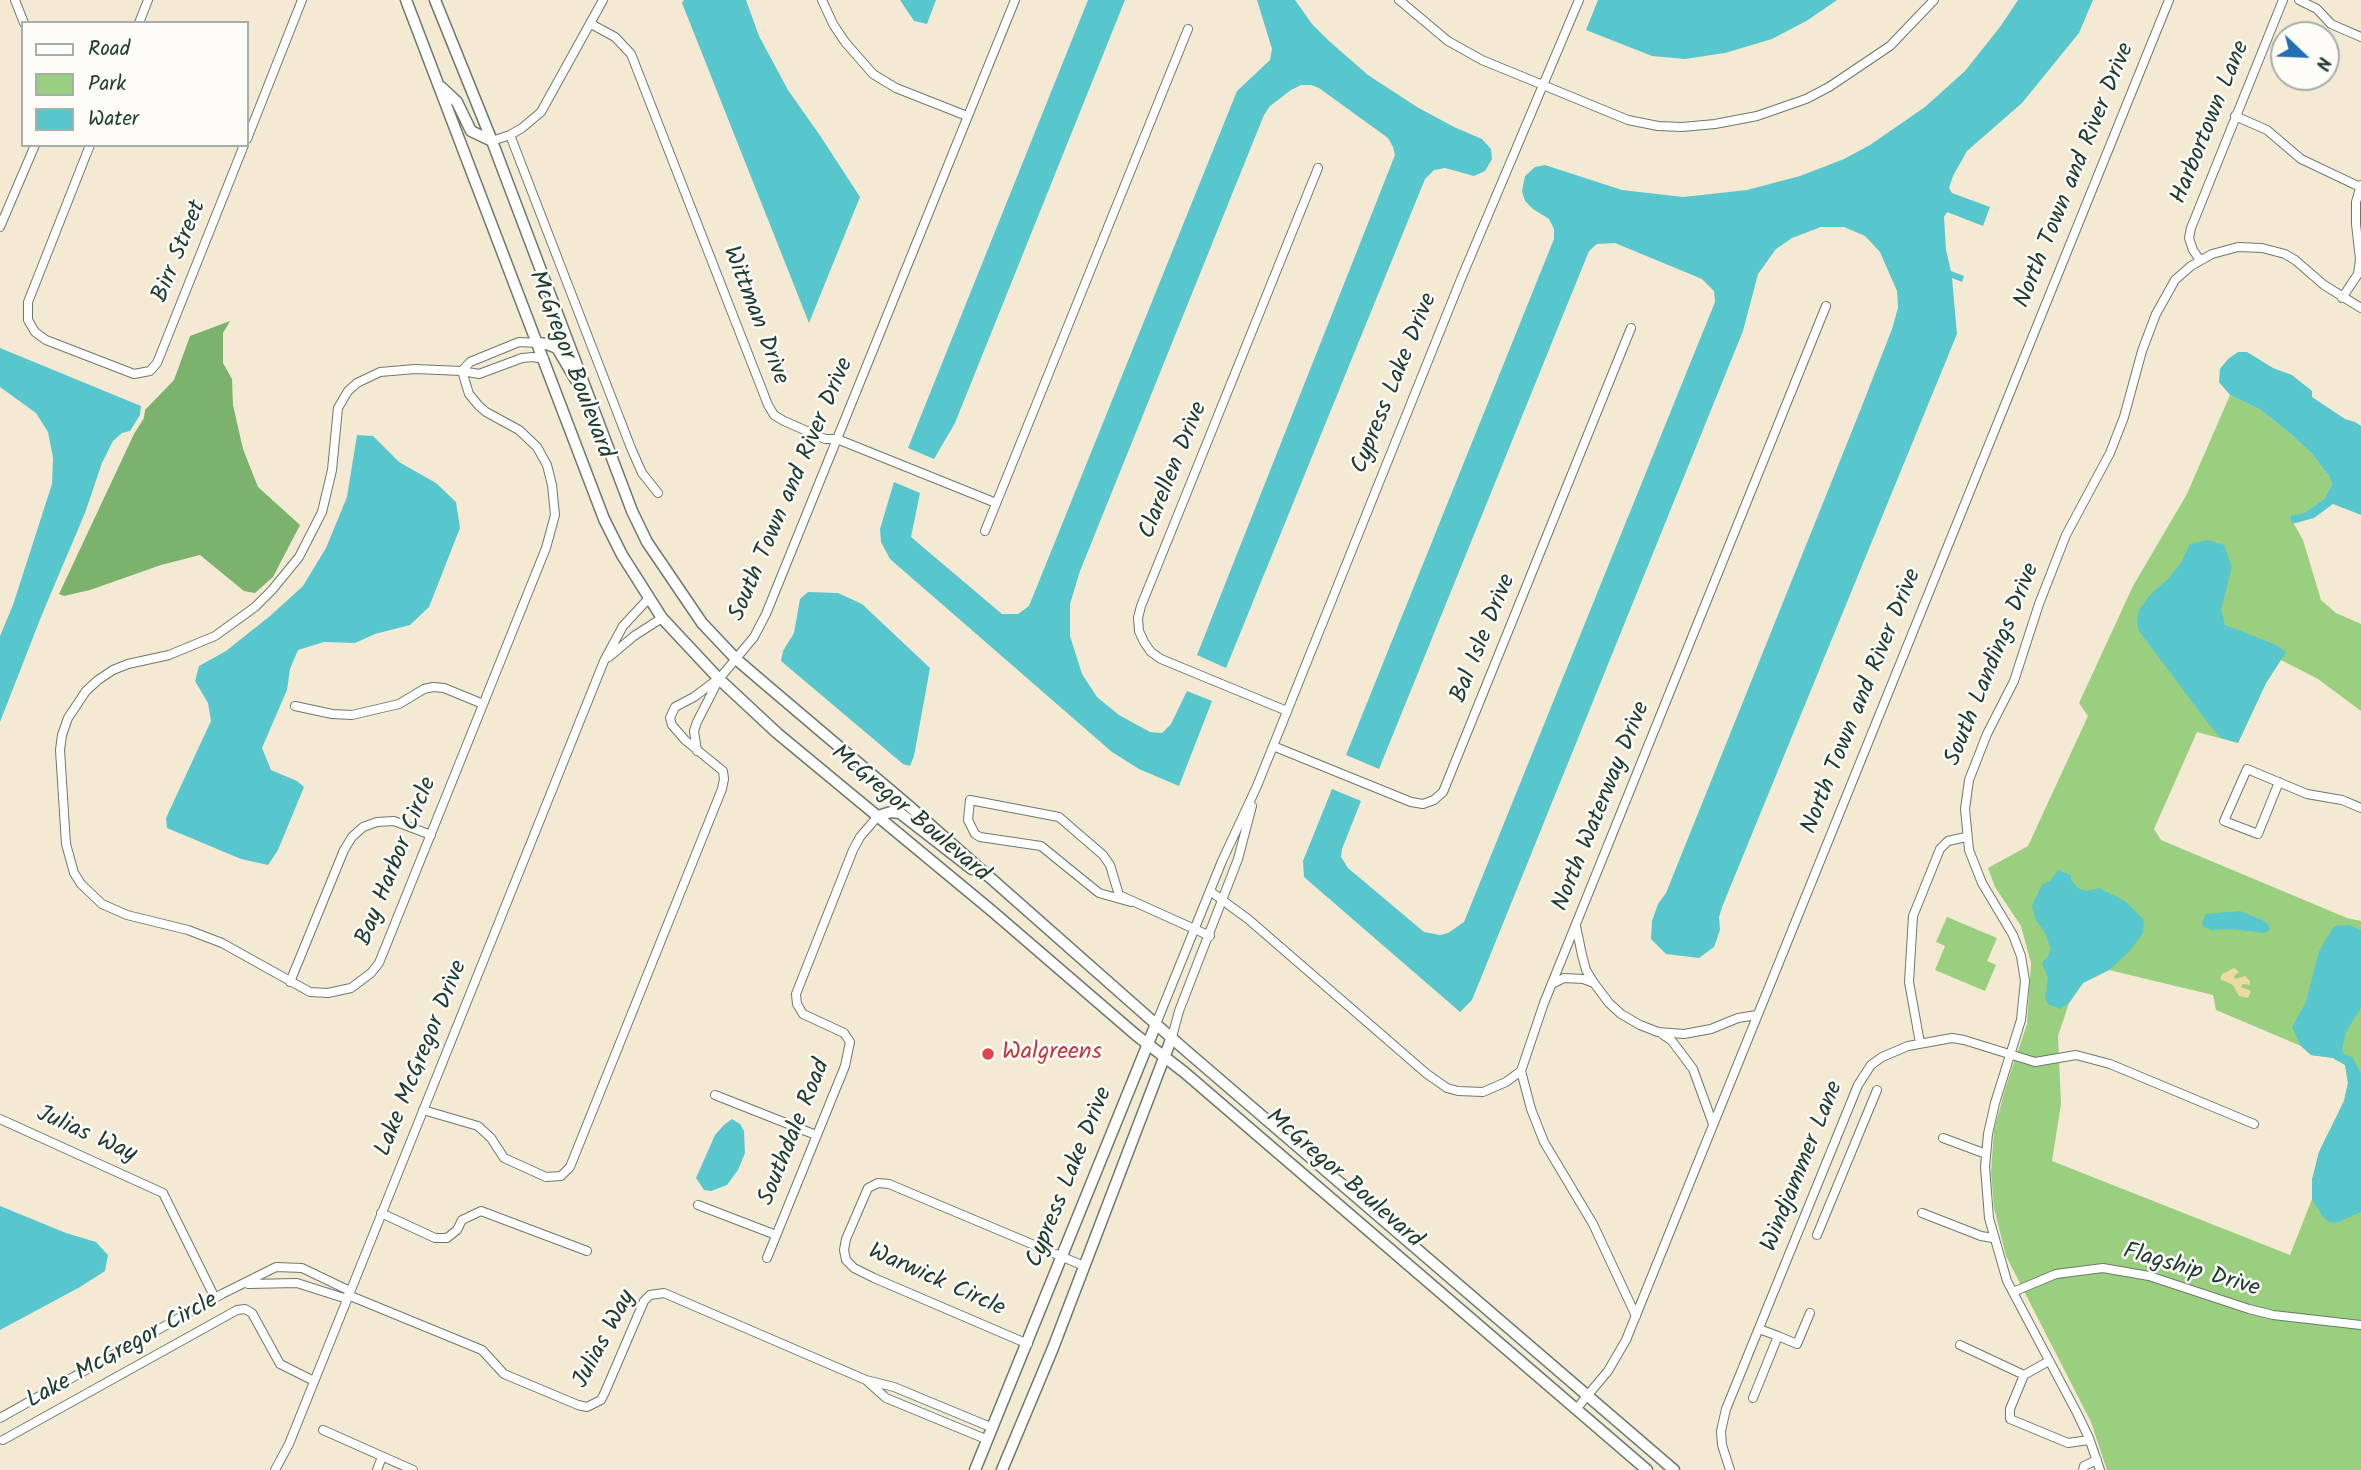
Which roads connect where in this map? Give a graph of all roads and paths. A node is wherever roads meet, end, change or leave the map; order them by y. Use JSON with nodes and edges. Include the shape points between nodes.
{"nodes":[{"id":1,"x":15,"y":0,"type":"edge"},
{"id":2,"x":148,"y":0,"type":"edge"},
{"id":3,"x":302,"y":0,"type":"edge"},
{"id":4,"x":406,"y":0,"type":"edge"},
{"id":5,"x":436,"y":0,"type":"edge"},
{"id":6,"x":603,"y":0,"type":"edge"},
{"id":7,"x":822,"y":0,"type":"edge"},
{"id":8,"x":1015,"y":0,"type":"edge"},
{"id":9,"x":1399,"y":0,"type":"edge"},
{"id":10,"x":1579,"y":0,"type":"edge"},
{"id":11,"x":1934,"y":0,"type":"edge"},
{"id":12,"x":2169,"y":0,"type":"edge"},
{"id":13,"x":2283,"y":0,"type":"edge"},
{"id":14,"x":2299,"y":0,"type":"edge"},
{"id":15,"x":23,"y":21,"type":"edge"},
{"id":16,"x":140,"y":21,"type":"edge"},
{"id":17,"x":591,"y":24,"type":"junction"},
{"id":18,"x":1188,"y":29,"type":"dead end"},
{"id":19,"x":2361,"y":37,"type":"edge"},
{"id":20,"x":439,"y":85,"type":"junction"},
{"id":21,"x":1544,"y":87,"type":"junction"},
{"id":22,"x":967,"y":116,"type":"junction"},
{"id":23,"x":2235,"y":116,"type":"junction"},
{"id":24,"x":510,"y":135,"type":"junction"},
{"id":25,"x":248,"y":136,"type":"edge"},
{"id":26,"x":492,"y":141,"type":"junction"},
{"id":27,"x":34,"y":147,"type":"edge"},
{"id":28,"x":89,"y":147,"type":"edge"},
{"id":29,"x":243,"y":147,"type":"edge"},
{"id":30,"x":1318,"y":168,"type":"dead end"},
{"id":31,"x":2361,"y":186,"type":"edge"},
{"id":32,"x":0,"y":227,"type":"edge"},
{"id":33,"x":2200,"y":260,"type":"junction"},
{"id":34,"x":2342,"y":298,"type":"junction"},
{"id":35,"x":1826,"y":306,"type":"dead end"},
{"id":36,"x":2361,"y":308,"type":"edge"},
{"id":37,"x":1631,"y":328,"type":"dead end"},
{"id":38,"x":538,"y":343,"type":"junction"},
{"id":39,"x":544,"y":359,"type":"junction"},
{"id":40,"x":462,"y":370,"type":"junction"},
{"id":41,"x":594,"y":411,"type":"junction"},
{"id":42,"x":837,"y":439,"type":"junction"},
{"id":43,"x":658,"y":493,"type":"dead end"},
{"id":44,"x":996,"y":503,"type":"junction"},
{"id":45,"x":985,"y":531,"type":"dead end"},
{"id":46,"x":649,"y":598,"type":"junction"},
{"id":47,"x":662,"y":618,"type":"junction"},
{"id":48,"x":736,"y":659,"type":"junction"},
{"id":49,"x":604,"y":661,"type":"junction"},
{"id":50,"x":719,"y":679,"type":"junction"},
{"id":51,"x":483,"y":704,"type":"junction"},
{"id":52,"x":295,"y":706,"type":"dead end"},
{"id":53,"x":1287,"y":711,"type":"junction"},
{"id":54,"x":1273,"y":746,"type":"junction"},
{"id":55,"x":697,"y":751,"type":"junction"},
{"id":56,"x":2279,"y":782,"type":"junction"},
{"id":57,"x":1256,"y":786,"type":"junction"},
{"id":58,"x":2361,"y":808,"type":"edge"},
{"id":59,"x":878,"y":816,"type":"junction"},
{"id":60,"x":431,"y":835,"type":"junction"},
{"id":61,"x":1966,"y":837,"type":"junction"},
{"id":62,"x":987,"y":875,"type":"junction"},
{"id":63,"x":1210,"y":891,"type":"junction"},
{"id":64,"x":1223,"y":900,"type":"junction"},
{"id":65,"x":1131,"y":902,"type":"junction"},
{"id":66,"x":1576,"y":926,"type":"junction"},
{"id":67,"x":1194,"y":929,"type":"junction"},
{"id":68,"x":1210,"y":936,"type":"junction"},
{"id":69,"x":289,"y":982,"type":"junction"},
{"id":70,"x":1594,"y":983,"type":"junction"},
{"id":71,"x":1552,"y":984,"type":"junction"},
{"id":72,"x":1757,"y":1015,"type":"junction"},
{"id":73,"x":1156,"y":1024,"type":"junction"},
{"id":74,"x":1658,"y":1032,"type":"junction"},
{"id":75,"x":1172,"y":1037,"type":"junction"},
{"id":76,"x":1920,"y":1043,"type":"junction"},
{"id":77,"x":1148,"y":1044,"type":"junction"},
{"id":78,"x":2010,"y":1055,"type":"junction"},
{"id":79,"x":1164,"y":1056,"type":"junction"},
{"id":80,"x":1521,"y":1071,"type":"junction"},
{"id":81,"x":1877,"y":1090,"type":"dead end"},
{"id":82,"x":715,"y":1095,"type":"dead end"},
{"id":83,"x":423,"y":1110,"type":"junction"},
{"id":84,"x":0,"y":1119,"type":"edge"},
{"id":85,"x":1713,"y":1124,"type":"junction"},
{"id":86,"x":2253,"y":1124,"type":"dead end"},
{"id":87,"x":816,"y":1135,"type":"junction"},
{"id":88,"x":1943,"y":1138,"type":"dead end"},
{"id":89,"x":1986,"y":1154,"type":"junction"},
{"id":90,"x":1816,"y":1187,"type":"junction"},
{"id":91,"x":1833,"y":1194,"type":"junction"},
{"id":92,"x":698,"y":1205,"type":"dead end"},
{"id":93,"x":381,"y":1213,"type":"junction"},
{"id":94,"x":1922,"y":1213,"type":"dead end"},
{"id":95,"x":776,"y":1235,"type":"junction"},
{"id":96,"x":1817,"y":1235,"type":"dead end"},
{"id":97,"x":1993,"y":1238,"type":"junction"},
{"id":98,"x":587,"y":1251,"type":"dead end"},
{"id":99,"x":1061,"y":1257,"type":"junction"},
{"id":100,"x":767,"y":1258,"type":"dead end"},
{"id":101,"x":1084,"y":1266,"type":"junction"},
{"id":102,"x":242,"y":1285,"type":"junction"},
{"id":103,"x":2013,"y":1292,"type":"junction"},
{"id":104,"x":348,"y":1295,"type":"junction"},
{"id":105,"x":215,"y":1298,"type":"junction"},
{"id":106,"x":1810,"y":1313,"type":"dead end"},
{"id":107,"x":1636,"y":1316,"type":"junction"},
{"id":108,"x":2361,"y":1325,"type":"edge"},
{"id":109,"x":1759,"y":1329,"type":"junction"},
{"id":110,"x":1777,"y":1336,"type":"junction"},
{"id":111,"x":1028,"y":1344,"type":"junction"},
{"id":112,"x":1961,"y":1345,"type":"dead end"},
{"id":113,"x":2049,"y":1361,"type":"junction"},
{"id":114,"x":2024,"y":1374,"type":"junction"},
{"id":115,"x":866,"y":1380,"type":"junction"},
{"id":116,"x":314,"y":1381,"type":"junction"},
{"id":117,"x":1588,"y":1396,"type":"junction"},
{"id":118,"x":1753,"y":1398,"type":"dead end"},
{"id":119,"x":1577,"y":1408,"type":"junction"},
{"id":120,"x":0,"y":1418,"type":"edge"},
{"id":121,"x":993,"y":1428,"type":"junction"},
{"id":122,"x":323,"y":1430,"type":"dead end"},
{"id":123,"x":3,"y":1440,"type":"dead end"},
{"id":124,"x":988,"y":1440,"type":"junction"},
{"id":125,"x":2089,"y":1440,"type":"junction"},
{"id":126,"x":382,"y":1457,"type":"junction"},
{"id":127,"x":2097,"y":1460,"type":"junction"},
{"id":128,"x":275,"y":1470,"type":"edge"},
{"id":129,"x":377,"y":1470,"type":"edge"},
{"id":130,"x":413,"y":1470,"type":"edge"},
{"id":131,"x":975,"y":1470,"type":"edge"},
{"id":132,"x":1002,"y":1470,"type":"edge"},
{"id":133,"x":1647,"y":1470,"type":"edge"},
{"id":134,"x":1674,"y":1470,"type":"edge"},
{"id":135,"x":1730,"y":1470,"type":"edge"},
{"id":136,"x":2083,"y":1470,"type":"edge"},
{"id":137,"x":2100,"y":1470,"type":"edge"}],
"edges":[{"from":1,"to":15,"type":"street"},
{"from":2,"to":16,"type":"street"},
{"from":3,"to":25,"type":"street"},
{"from":4,"to":20,"type":"main road","name":"McGregor Boulevard"},
{"from":5,"to":26,"type":"main road","name":"McGregor Boulevard"},
{"from":6,"to":17,"type":"street"},
{"from":7,"to":22,"type":"street","via":[[845,42],[873,74]]},
{"from":8,"to":22,"type":"street","name":"South Town and River Drive"},
{"from":9,"to":21,"type":"street","via":[[1459,48]]},
{"from":10,"to":21,"type":"street","name":"Cypress Lake Drive"},
{"from":11,"to":21,"type":"street","via":[[1890,46],[1854,72],[1806,99],[1746,118],[1694,127],[1658,126],[1628,120]]},
{"from":12,"to":72,"type":"street","name":"North Town and River Drive"},
{"from":13,"to":23,"type":"street","name":"Harbortown Lane"},
{"from":14,"to":19,"type":"street"},
{"from":17,"to":24,"type":"street","via":[[541,112]]},
{"from":17,"to":42,"type":"street","name":"Wittman Drive","via":[[623,44],[636,64],[768,405],[784,421],[825,439]]},
{"from":18,"to":44,"type":"street"},
{"from":20,"to":26,"type":"main road","via":[[457,102],[471,131]]},
{"from":20,"to":38,"type":"main road","name":"McGregor Boulevard"},
{"from":21,"to":53,"type":"street","name":"Cypress Lake Drive"},
{"from":22,"to":42,"type":"street","name":"South Town and River Drive"},
{"from":23,"to":31,"type":"street","via":[[2276,136],[2301,159]]},
{"from":23,"to":33,"type":"street","name":"Harbortown Lane","via":[[2191,228],[2189,239]]},
{"from":24,"to":26,"type":"street"},
{"from":24,"to":43,"type":"street","via":[[631,448]]},
{"from":26,"to":41,"type":"main road","name":"McGregor Boulevard"},
{"from":27,"to":32,"type":"street"},
{"from":28,"to":29,"type":"street","name":"Birr Street","via":[[28,302],[28,320],[46,340],[134,374],[150,371],[157,363]]},
{"from":30,"to":53,"type":"street","name":"Clarellen Drive","via":[[1138,618],[1144,642],[1161,659]]},
{"from":31,"to":34,"type":"street","via":[[2356,202],[2358,274]]},
{"from":33,"to":34,"type":"street","name":"South Landings Drive","via":[[2238,247],[2273,250],[2295,260]]},
{"from":33,"to":61,"type":"street","name":"South Landings Drive","via":[[2175,280],[2156,314],[2110,453],[2066,535],[2014,681],[1978,754],[1966,794]]},
{"from":34,"to":36,"type":"street","name":"South Landings Drive"},
{"from":35,"to":66,"type":"street","name":"North Waterway Drive"},
{"from":37,"to":54,"type":"street","name":"Bal Isle Drive","via":[[1443,792],[1423,804],[1411,802]]},
{"from":38,"to":39,"type":"main road","name":"McGregor Boulevard"},
{"from":38,"to":40,"type":"street","via":[[519,342],[470,362]]},
{"from":38,"to":41,"type":"main road","via":[[557,348]]},
{"from":39,"to":40,"type":"street","name":"Bay Harbor Circle","via":[[522,359],[479,374]]},
{"from":39,"to":46,"type":"main road","name":"McGregor Boulevard","via":[[604,519]]},
{"from":40,"to":51,"type":"street","name":"Bay Harbor Circle","via":[[469,394],[479,405],[537,447],[547,465],[555,502],[546,548]]},
{"from":40,"to":69,"type":"street","name":"Bay Harbor Circle","via":[[380,372],[348,391],[338,408],[332,470],[321,512],[288,572],[256,607],[215,636],[169,655],[128,664],[98,680],[76,703],[62,735],[66,844],[81,884],[113,910],[204,935]]},
{"from":41,"to":48,"type":"main road","name":"McGregor Boulevard","via":[[647,542],[702,623]]},
{"from":42,"to":44,"type":"street","name":"Wittman Drive"},
{"from":42,"to":48,"type":"street","name":"South Town and River Drive","via":[[766,614]]},
{"from":44,"to":45,"type":"street"},
{"from":46,"to":47,"type":"main road","name":"McGregor Boulevard"},
{"from":46,"to":49,"type":"street","name":"Lake McGregor Drive","via":[[623,626]]},
{"from":47,"to":49,"type":"street","name":"Lake McGregor Drive"},
{"from":47,"to":50,"type":"main road","name":"McGregor Boulevard"},
{"from":48,"to":50,"type":"street","name":"South Town and River Drive"},
{"from":48,"to":62,"type":"main road","name":"McGregor Boulevard"},
{"from":49,"to":83,"type":"street","name":"Lake McGregor Drive"},
{"from":50,"to":55,"type":"street","name":"South Town and River Drive","via":[[694,731]]},
{"from":50,"to":55,"type":"street","via":[[680,704],[670,718]]},
{"from":50,"to":59,"type":"main road","name":"McGregor Boulevard"},
{"from":51,"to":52,"type":"street","via":[[433,687],[399,704],[352,715]]},
{"from":51,"to":60,"type":"street","name":"Bay Harbor Circle"},
{"from":53,"to":54,"type":"street","name":"Cypress Lake Drive"},
{"from":54,"to":57,"type":"street","name":"Cypress Lake Drive"},
{"from":55,"to":83,"type":"street","via":[[723,771],[722,789],[566,1172],[550,1178],[509,1161],[478,1126]]},
{"from":56,"to":56,"type":"street","via":[[2246,769],[2224,821],[2258,834]]},
{"from":56,"to":58,"type":"street"},
{"from":57,"to":63,"type":"street","name":"Cypress Lake Drive"},
{"from":57,"to":64,"type":"street","name":"Cypress Lake Drive"},
{"from":59,"to":62,"type":"main road","via":[[900,813],[972,870]]},
{"from":59,"to":77,"type":"main road","name":"McGregor Boulevard"},
{"from":59,"to":87,"type":"street","name":"Southdale Road","via":[[853,850],[796,994],[803,1014],[844,1033],[850,1042],[845,1066]]},
{"from":60,"to":69,"type":"street","name":"Bay Harbor Circle","via":[[371,973],[351,988],[328,993],[310,992]]},
{"from":60,"to":69,"type":"street","via":[[394,821],[363,827],[352,837]]},
{"from":61,"to":76,"type":"street","via":[[1948,841],[1940,849],[1913,916],[1909,982]]},
{"from":61,"to":78,"type":"street","name":"South Landings Drive","via":[[1982,883],[2013,935],[2023,968],[2024,1007]]},
{"from":62,"to":73,"type":"main road","name":"McGregor Boulevard"},
{"from":63,"to":64,"type":"street"},
{"from":63,"to":67,"type":"street","name":"Cypress Lake Drive"},
{"from":64,"to":68,"type":"street","name":"Cypress Lake Drive"},
{"from":64,"to":80,"type":"street","via":[[1447,1088],[1483,1092]]},
{"from":65,"to":65,"type":"street","via":[[1119,895],[1103,855],[1059,817],[970,800],[968,820],[975,834],[1041,846],[1099,893]]},
{"from":65,"to":67,"type":"street"},
{"from":66,"to":70,"type":"street","via":[[1586,970]]},
{"from":66,"to":71,"type":"street","name":"North Waterway Drive"},
{"from":67,"to":68,"type":"street"},
{"from":67,"to":73,"type":"street","name":"Cypress Lake Drive"},
{"from":68,"to":75,"type":"street","name":"Cypress Lake Drive"},
{"from":70,"to":71,"type":"street","via":[[1564,978]]},
{"from":70,"to":74,"type":"street","via":[[1621,1014]]},
{"from":71,"to":80,"type":"street","name":"North Waterway Drive"},
{"from":72,"to":74,"type":"street","via":[[1696,1033]]},
{"from":72,"to":85,"type":"street","name":"North Town and River Drive"},
{"from":73,"to":75,"type":"main road","name":"McGregor Boulevard"},
{"from":73,"to":77,"type":"main road","name":"Cypress Lake Drive"},
{"from":74,"to":85,"type":"street","via":[[1672,1041],[1693,1069]]},
{"from":75,"to":79,"type":"main road","name":"Cypress Lake Drive"},
{"from":75,"to":117,"type":"main road","name":"McGregor Boulevard"},
{"from":76,"to":78,"type":"street","name":"Windjammer Lane","via":[[1964,1040]]},
{"from":76,"to":90,"type":"street","name":"Windjammer Lane","via":[[1894,1050],[1863,1074]]},
{"from":77,"to":79,"type":"main road","name":"McGregor Boulevard"},
{"from":77,"to":99,"type":"main road","name":"Cypress Lake Drive"},
{"from":78,"to":86,"type":"street","name":"Windjammer Lane","via":[[2035,1062],[2066,1055],[2088,1057]]},
{"from":78,"to":89,"type":"street","name":"South Landings Drive"},
{"from":79,"to":101,"type":"main road","name":"Cypress Lake Drive"},
{"from":79,"to":119,"type":"main road","name":"McGregor Boulevard"},
{"from":80,"to":107,"type":"street","via":[[1544,1142],[1593,1224]]},
{"from":81,"to":91,"type":"street"},
{"from":82,"to":87,"type":"street"},
{"from":83,"to":93,"type":"street","name":"Lake McGregor Drive"},
{"from":84,"to":105,"type":"street","name":"Julias Way","via":[[163,1193]]},
{"from":85,"to":107,"type":"street","name":"North Town and River Drive"},
{"from":87,"to":95,"type":"street","name":"Southdale Road"},
{"from":88,"to":89,"type":"street"},
{"from":89,"to":97,"type":"street","name":"South Landings Drive"},
{"from":90,"to":91,"type":"street"},
{"from":90,"to":109,"type":"street","name":"Windjammer Lane"},
{"from":91,"to":96,"type":"street"},
{"from":92,"to":95,"type":"street"},
{"from":93,"to":98,"type":"street","via":[[435,1238],[447,1238],[462,1220],[481,1211]]},
{"from":93,"to":104,"type":"street","name":"Lake McGregor Drive"},
{"from":94,"to":97,"type":"street"},
{"from":95,"to":100,"type":"street","name":"Southdale Road"},
{"from":97,"to":103,"type":"street","name":"South Landings Drive"},
{"from":99,"to":101,"type":"street","name":"Warwick Circle"},
{"from":99,"to":111,"type":"main road","name":"Cypress Lake Drive"},
{"from":99,"to":111,"type":"street","name":"Warwick Circle","via":[[878,1183],[868,1188],[846,1239],[846,1260],[854,1268]]},
{"from":101,"to":132,"type":"main road","name":"Cypress Lake Drive"},
{"from":102,"to":104,"type":"street","name":"Julias Way","via":[[297,1283]]},
{"from":102,"to":104,"type":"street","name":"Julias Way","via":[[276,1268],[292,1266],[313,1272]]},
{"from":102,"to":105,"type":"street","name":"Julias Way"},
{"from":103,"to":108,"type":"street","name":"Flagship Drive","via":[[2056,1274],[2103,1268],[2149,1276],[2249,1310]]},
{"from":103,"to":113,"type":"street","name":"South Landings Drive"},
{"from":104,"to":115,"type":"street","name":"Julias Way","via":[[482,1350],[504,1374],[587,1407],[601,1400],[643,1301],[657,1292]]},
{"from":104,"to":116,"type":"street","name":"Lake McGregor Drive"},
{"from":105,"to":120,"type":"street","name":"Julias Way"},
{"from":106,"to":110,"type":"street","via":[[1797,1344]]},
{"from":107,"to":117,"type":"street","name":"North Town and River Drive","via":[[1620,1352]]},
{"from":109,"to":110,"type":"street"},
{"from":109,"to":135,"type":"street","name":"Windjammer Lane","via":[[1723,1420],[1722,1444]]},
{"from":110,"to":118,"type":"street"},
{"from":111,"to":121,"type":"main road","name":"Cypress Lake Drive"},
{"from":112,"to":114,"type":"street"},
{"from":113,"to":114,"type":"street"},
{"from":113,"to":125,"type":"street","name":"South Landings Drive"},
{"from":114,"to":125,"type":"street","via":[[2010,1419],[2068,1443]]},
{"from":115,"to":121,"type":"street","name":"Julias Way"},
{"from":115,"to":124,"type":"street","name":"Julias Way","via":[[886,1398]]},
{"from":116,"to":123,"type":"street","name":"Lake McGregor Circle","via":[[280,1364],[252,1313],[237,1310]]},
{"from":116,"to":128,"type":"street","name":"Lake McGregor Drive"},
{"from":117,"to":119,"type":"street","name":"North Town and River Drive"},
{"from":117,"to":134,"type":"main road","name":"McGregor Boulevard"},
{"from":119,"to":133,"type":"main road","name":"McGregor Boulevard"},
{"from":121,"to":124,"type":"main road","name":"Cypress Lake Drive"},
{"from":122,"to":126,"type":"street"},
{"from":124,"to":131,"type":"main road","name":"Cypress Lake Drive"},
{"from":125,"to":127,"type":"street","name":"South Landings Drive"},
{"from":126,"to":129,"type":"street"},
{"from":126,"to":130,"type":"street"},
{"from":127,"to":136,"type":"street"},
{"from":127,"to":137,"type":"street","name":"South Landings Drive"}]}
